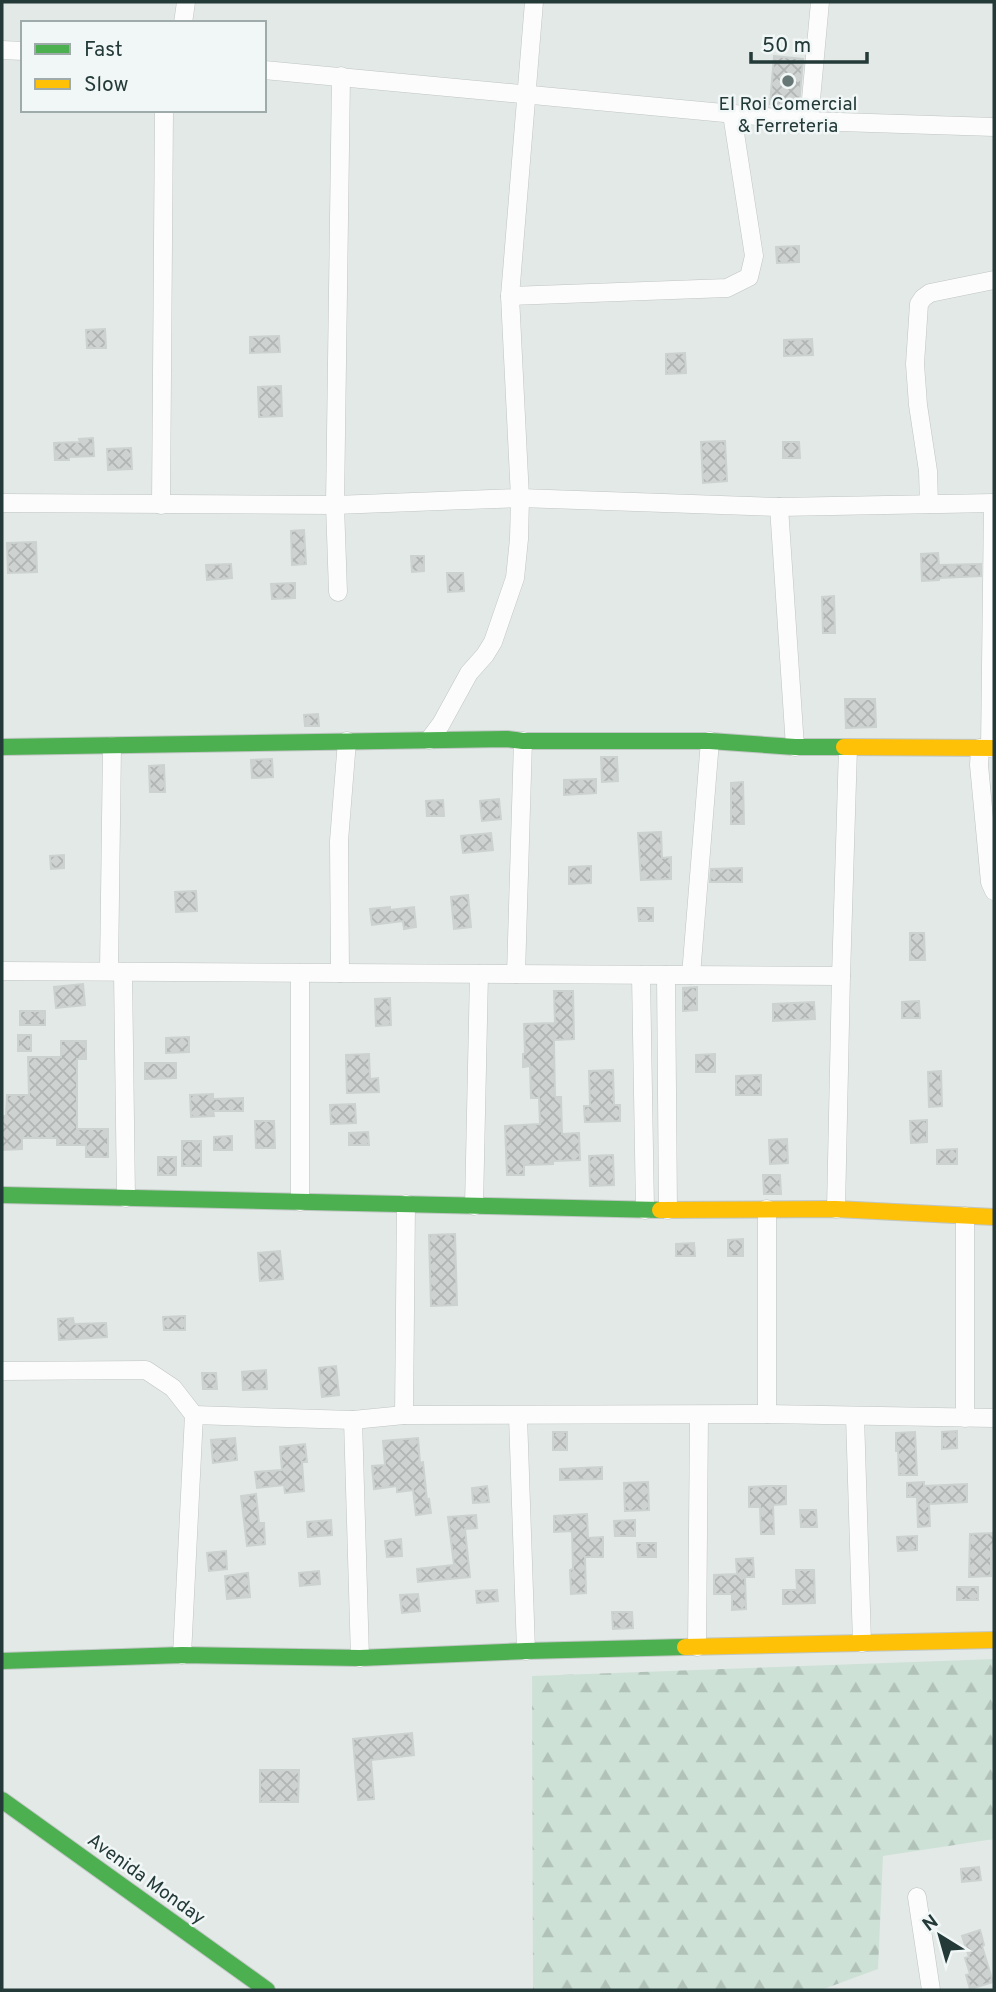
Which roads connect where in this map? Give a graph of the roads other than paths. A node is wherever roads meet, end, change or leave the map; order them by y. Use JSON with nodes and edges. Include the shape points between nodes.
{"nodes":[{"id":1,"x":186,"y":2,"type":"edge"},
{"id":2,"x":534,"y":2,"type":"edge"},
{"id":3,"x":820,"y":2,"type":"edge"},
{"id":4,"x":183,"y":21,"type":"edge"},
{"id":5,"x":2,"y":50,"type":"edge"},
{"id":6,"x":21,"y":51,"type":"edge"},
{"id":7,"x":266,"y":70,"type":"edge"},
{"id":8,"x":341,"y":76,"type":"junction"},
{"id":9,"x":527,"y":95,"type":"junction"},
{"id":10,"x":164,"y":112,"type":"edge"},
{"id":11,"x":732,"y":114,"type":"junction"},
{"id":12,"x":809,"y":121,"type":"junction"},
{"id":13,"x":994,"y":127,"type":"edge"},
{"id":14,"x":994,"y":280,"type":"edge"},
{"id":15,"x":510,"y":296,"type":"junction"},
{"id":16,"x":520,"y":498,"type":"junction"},
{"id":17,"x":2,"y":503,"type":"edge"},
{"id":18,"x":994,"y":503,"type":"edge"},
{"id":19,"x":929,"y":504,"type":"junction"},
{"id":20,"x":161,"y":505,"type":"junction"},
{"id":21,"x":335,"y":505,"type":"junction"},
{"id":22,"x":779,"y":507,"type":"junction"},
{"id":23,"x":338,"y":593,"type":"dead end"},
{"id":24,"x":429,"y":740,"type":"junction"},
{"id":25,"x":347,"y":741,"type":"junction"},
{"id":26,"x":523,"y":741,"type":"junction"},
{"id":27,"x":710,"y":741,"type":"junction"},
{"id":28,"x":112,"y":746,"type":"junction"},
{"id":29,"x":2,"y":747,"type":"edge"},
{"id":30,"x":795,"y":747,"type":"junction"},
{"id":31,"x":848,"y":748,"type":"junction"},
{"id":32,"x":988,"y":748,"type":"edge"},
{"id":33,"x":994,"y":891,"type":"edge"},
{"id":34,"x":2,"y":971,"type":"edge"},
{"id":35,"x":116,"y":972,"type":"junction"},
{"id":36,"x":300,"y":973,"type":"junction"},
{"id":37,"x":340,"y":973,"type":"junction"},
{"id":38,"x":479,"y":974,"type":"junction"},
{"id":39,"x":516,"y":974,"type":"junction"},
{"id":40,"x":641,"y":975,"type":"junction"},
{"id":41,"x":666,"y":975,"type":"junction"},
{"id":42,"x":691,"y":975,"type":"junction"},
{"id":43,"x":841,"y":976,"type":"junction"},
{"id":44,"x":2,"y":1195,"type":"edge"},
{"id":45,"x":126,"y":1198,"type":"junction"},
{"id":46,"x":300,"y":1202,"type":"junction"},
{"id":47,"x":405,"y":1205,"type":"junction"},
{"id":48,"x":474,"y":1206,"type":"junction"},
{"id":49,"x":767,"y":1209,"type":"junction"},
{"id":50,"x":836,"y":1209,"type":"junction"},
{"id":51,"x":645,"y":1210,"type":"junction"},
{"id":52,"x":668,"y":1210,"type":"junction"},
{"id":53,"x":965,"y":1216,"type":"junction"},
{"id":54,"x":994,"y":1217,"type":"edge"},
{"id":55,"x":2,"y":1371,"type":"edge"},
{"id":56,"x":767,"y":1414,"type":"junction"},
{"id":57,"x":194,"y":1415,"type":"junction"},
{"id":58,"x":404,"y":1415,"type":"junction"},
{"id":59,"x":699,"y":1415,"type":"junction"},
{"id":60,"x":519,"y":1416,"type":"junction"},
{"id":61,"x":855,"y":1416,"type":"junction"},
{"id":62,"x":965,"y":1418,"type":"junction"},
{"id":63,"x":994,"y":1418,"type":"edge"},
{"id":64,"x":353,"y":1420,"type":"junction"},
{"id":65,"x":994,"y":1640,"type":"edge"},
{"id":66,"x":862,"y":1643,"type":"junction"},
{"id":67,"x":697,"y":1647,"type":"junction"},
{"id":68,"x":526,"y":1651,"type":"junction"},
{"id":69,"x":182,"y":1655,"type":"junction"},
{"id":70,"x":360,"y":1658,"type":"junction"},
{"id":71,"x":2,"y":1661,"type":"edge"},
{"id":72,"x":2,"y":1800,"type":"edge"},
{"id":73,"x":917,"y":1896,"type":"dead end"},
{"id":74,"x":267,"y":1990,"type":"edge"},
{"id":75,"x":931,"y":1990,"type":"edge"}],
"edges":[{"from":1,"to":4,"type":"street"},
{"from":2,"to":9,"type":"street"},
{"from":3,"to":12,"type":"street"},
{"from":5,"to":6,"type":"street"},
{"from":7,"to":8,"type":"street"},
{"from":8,"to":9,"type":"street"},
{"from":8,"to":21,"type":"street"},
{"from":9,"to":11,"type":"street"},
{"from":9,"to":15,"type":"street"},
{"from":10,"to":20,"type":"street"},
{"from":11,"to":12,"type":"street"},
{"from":11,"to":15,"type":"street","via":[[754,256],[749,277],[727,288]]},
{"from":12,"to":13,"type":"street"},
{"from":14,"to":19,"type":"street","via":[[930,293],[919,304],[915,364]]},
{"from":15,"to":16,"type":"street"},
{"from":16,"to":21,"type":"street"},
{"from":16,"to":22,"type":"street"},
{"from":16,"to":24,"type":"street","via":[[515,578],[493,642]]},
{"from":17,"to":20,"type":"street"},
{"from":18,"to":19,"type":"street"},
{"from":18,"to":32,"type":"street"},
{"from":19,"to":22,"type":"street"},
{"from":20,"to":21,"type":"street"},
{"from":21,"to":23,"type":"street"},
{"from":22,"to":30,"type":"street"},
{"from":24,"to":25,"type":"main road"},
{"from":24,"to":26,"type":"main road"},
{"from":25,"to":28,"type":"main road"},
{"from":25,"to":37,"type":"street","via":[[339,841]]},
{"from":26,"to":27,"type":"main road"},
{"from":26,"to":39,"type":"street"},
{"from":27,"to":30,"type":"main road"},
{"from":27,"to":42,"type":"street"},
{"from":28,"to":29,"type":"main road"},
{"from":28,"to":35,"type":"street"},
{"from":30,"to":31,"type":"main road"},
{"from":31,"to":32,"type":"main road"},
{"from":31,"to":43,"type":"street"},
{"from":32,"to":33,"type":"street","via":[[979,765]]},
{"from":34,"to":35,"type":"street"},
{"from":35,"to":36,"type":"street"},
{"from":35,"to":45,"type":"street"},
{"from":36,"to":37,"type":"street"},
{"from":36,"to":46,"type":"street"},
{"from":37,"to":38,"type":"street"},
{"from":38,"to":39,"type":"street"},
{"from":38,"to":48,"type":"street"},
{"from":39,"to":40,"type":"street"},
{"from":40,"to":41,"type":"street"},
{"from":40,"to":51,"type":"street"},
{"from":41,"to":42,"type":"street"},
{"from":41,"to":52,"type":"street"},
{"from":42,"to":43,"type":"street"},
{"from":43,"to":50,"type":"street"},
{"from":44,"to":45,"type":"main road"},
{"from":45,"to":46,"type":"main road"},
{"from":46,"to":47,"type":"main road"},
{"from":47,"to":48,"type":"main road"},
{"from":47,"to":58,"type":"street"},
{"from":48,"to":51,"type":"main road"},
{"from":49,"to":50,"type":"main road"},
{"from":49,"to":52,"type":"main road"},
{"from":49,"to":56,"type":"street"},
{"from":50,"to":53,"type":"main road"},
{"from":51,"to":52,"type":"main road"},
{"from":53,"to":54,"type":"main road"},
{"from":53,"to":62,"type":"street"},
{"from":55,"to":57,"type":"street","via":[[146,1370],[173,1388]]},
{"from":56,"to":59,"type":"street"},
{"from":56,"to":61,"type":"street"},
{"from":57,"to":64,"type":"street"},
{"from":57,"to":69,"type":"street"},
{"from":58,"to":60,"type":"street"},
{"from":58,"to":64,"type":"street"},
{"from":59,"to":60,"type":"street"},
{"from":59,"to":67,"type":"street"},
{"from":60,"to":68,"type":"street"},
{"from":61,"to":62,"type":"street"},
{"from":61,"to":66,"type":"street"},
{"from":62,"to":63,"type":"street"},
{"from":64,"to":70,"type":"street"},
{"from":65,"to":66,"type":"main road"},
{"from":66,"to":67,"type":"main road"},
{"from":67,"to":68,"type":"main road"},
{"from":68,"to":70,"type":"main road"},
{"from":69,"to":70,"type":"main road"},
{"from":69,"to":71,"type":"main road"},
{"from":72,"to":74,"type":"main road","name":"Avenida Monday"},
{"from":73,"to":75,"type":"street"}]}
